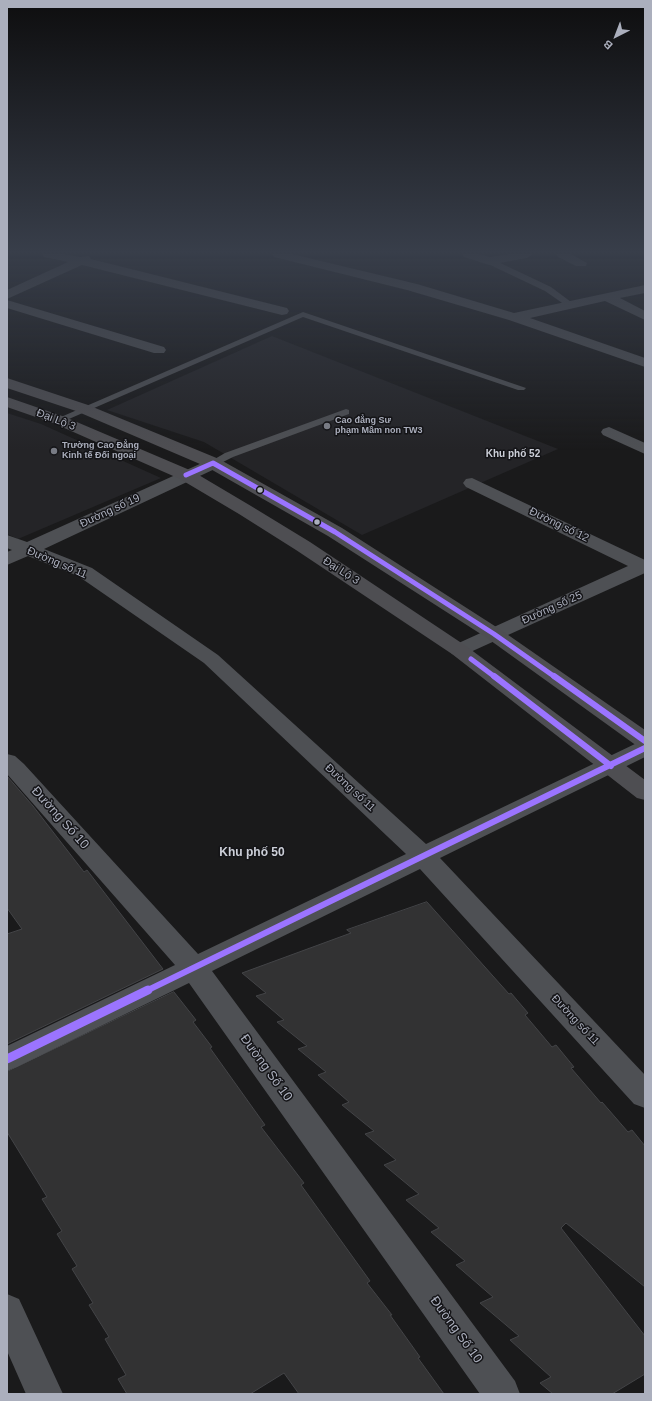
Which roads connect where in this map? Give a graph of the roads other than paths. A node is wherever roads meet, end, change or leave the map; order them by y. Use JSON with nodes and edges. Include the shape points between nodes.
{"nodes":[{"id":1,"x":58,"y":319,"type":"edge"},
{"id":2,"x":291,"y":319,"type":"edge"},
{"id":3,"x":320,"y":319,"type":"edge"},
{"id":4,"x":521,"y":319,"type":"edge"},
{"id":5,"x":159,"y":350,"type":"dead end"},
{"id":6,"x":645,"y":363,"type":"edge"},
{"id":7,"x":7,"y":383,"type":"edge"},
{"id":8,"x":521,"y":388,"type":"dead end"},
{"id":9,"x":7,"y":402,"type":"edge"},
{"id":10,"x":82,"y":408,"type":"junction"},
{"id":11,"x":346,"y":412,"type":"dead end"},
{"id":12,"x":59,"y":420,"type":"junction"},
{"id":13,"x":609,"y":432,"type":"dead end"},
{"id":14,"x":645,"y":449,"type":"edge"},
{"id":15,"x":213,"y":463,"type":"junction"},
{"id":16,"x":186,"y":475,"type":"junction"},
{"id":17,"x":472,"y":483,"type":"dead end"},
{"id":18,"x":13,"y":550,"type":"edge"},
{"id":19,"x":645,"y":566,"type":"edge"},
{"id":20,"x":494,"y":634,"type":"junction"},
{"id":21,"x":460,"y":650,"type":"junction"},
{"id":22,"x":645,"y":741,"type":"edge"},
{"id":23,"x":645,"y":748,"type":"edge"},
{"id":24,"x":7,"y":761,"type":"edge"},
{"id":25,"x":611,"y":766,"type":"junction"},
{"id":26,"x":645,"y":792,"type":"edge"},
{"id":27,"x":422,"y":855,"type":"junction"},
{"id":28,"x":194,"y":968,"type":"junction"},
{"id":29,"x":7,"y":1059,"type":"edge"},
{"id":30,"x":645,"y":1096,"type":"edge"},
{"id":31,"x":7,"y":1311,"type":"edge"},
{"id":32,"x":45,"y":1394,"type":"edge"},
{"id":33,"x":502,"y":1394,"type":"edge"}],
"edges":[{"from":1,"to":5,"type":"street"},
{"from":2,"to":10,"type":"lane"},
{"from":3,"to":8,"type":"lane"},
{"from":4,"to":6,"type":"street"},
{"from":7,"to":10,"type":"street","name":"Đại Lộ 3"},
{"from":9,"to":12,"type":"street","name":"Đại Lộ 3"},
{"from":10,"to":12,"type":"lane"},
{"from":10,"to":15,"type":"street","name":"Đại Lộ 3"},
{"from":11,"to":15,"type":"lane"},
{"from":12,"to":16,"type":"street","name":"Đại Lộ 3"},
{"from":13,"to":14,"type":"street"},
{"from":15,"to":16,"type":"street","name":"Đường số 19"},
{"from":15,"to":20,"type":"street","name":"Đại Lộ 3","via":[[335,532]]},
{"from":16,"to":18,"type":"street","name":"Đường số 19"},
{"from":16,"to":21,"type":"street","name":"Đại Lộ 3","via":[[303,546]]},
{"from":17,"to":19,"type":"street","name":"Đường số 12"},
{"from":18,"to":27,"type":"street","name":"Đường số 11","via":[[85,572],[211,659]]},
{"from":19,"to":20,"type":"street","name":"Đường số 25"},
{"from":20,"to":21,"type":"street","name":"Đường số 25"},
{"from":20,"to":22,"type":"street","name":"Đại Lộ 3"},
{"from":21,"to":25,"type":"street","name":"Đại Lộ 3"},
{"from":23,"to":25,"type":"street"},
{"from":24,"to":28,"type":"street","name":"Đường Số 10"},
{"from":25,"to":26,"type":"street","name":"Đại Lộ 3"},
{"from":25,"to":27,"type":"street"},
{"from":27,"to":28,"type":"street"},
{"from":27,"to":30,"type":"street","name":"Đường số 11"},
{"from":28,"to":29,"type":"street"},
{"from":28,"to":33,"type":"street","name":"Đường Số 10"},
{"from":31,"to":32,"type":"street"}]}
